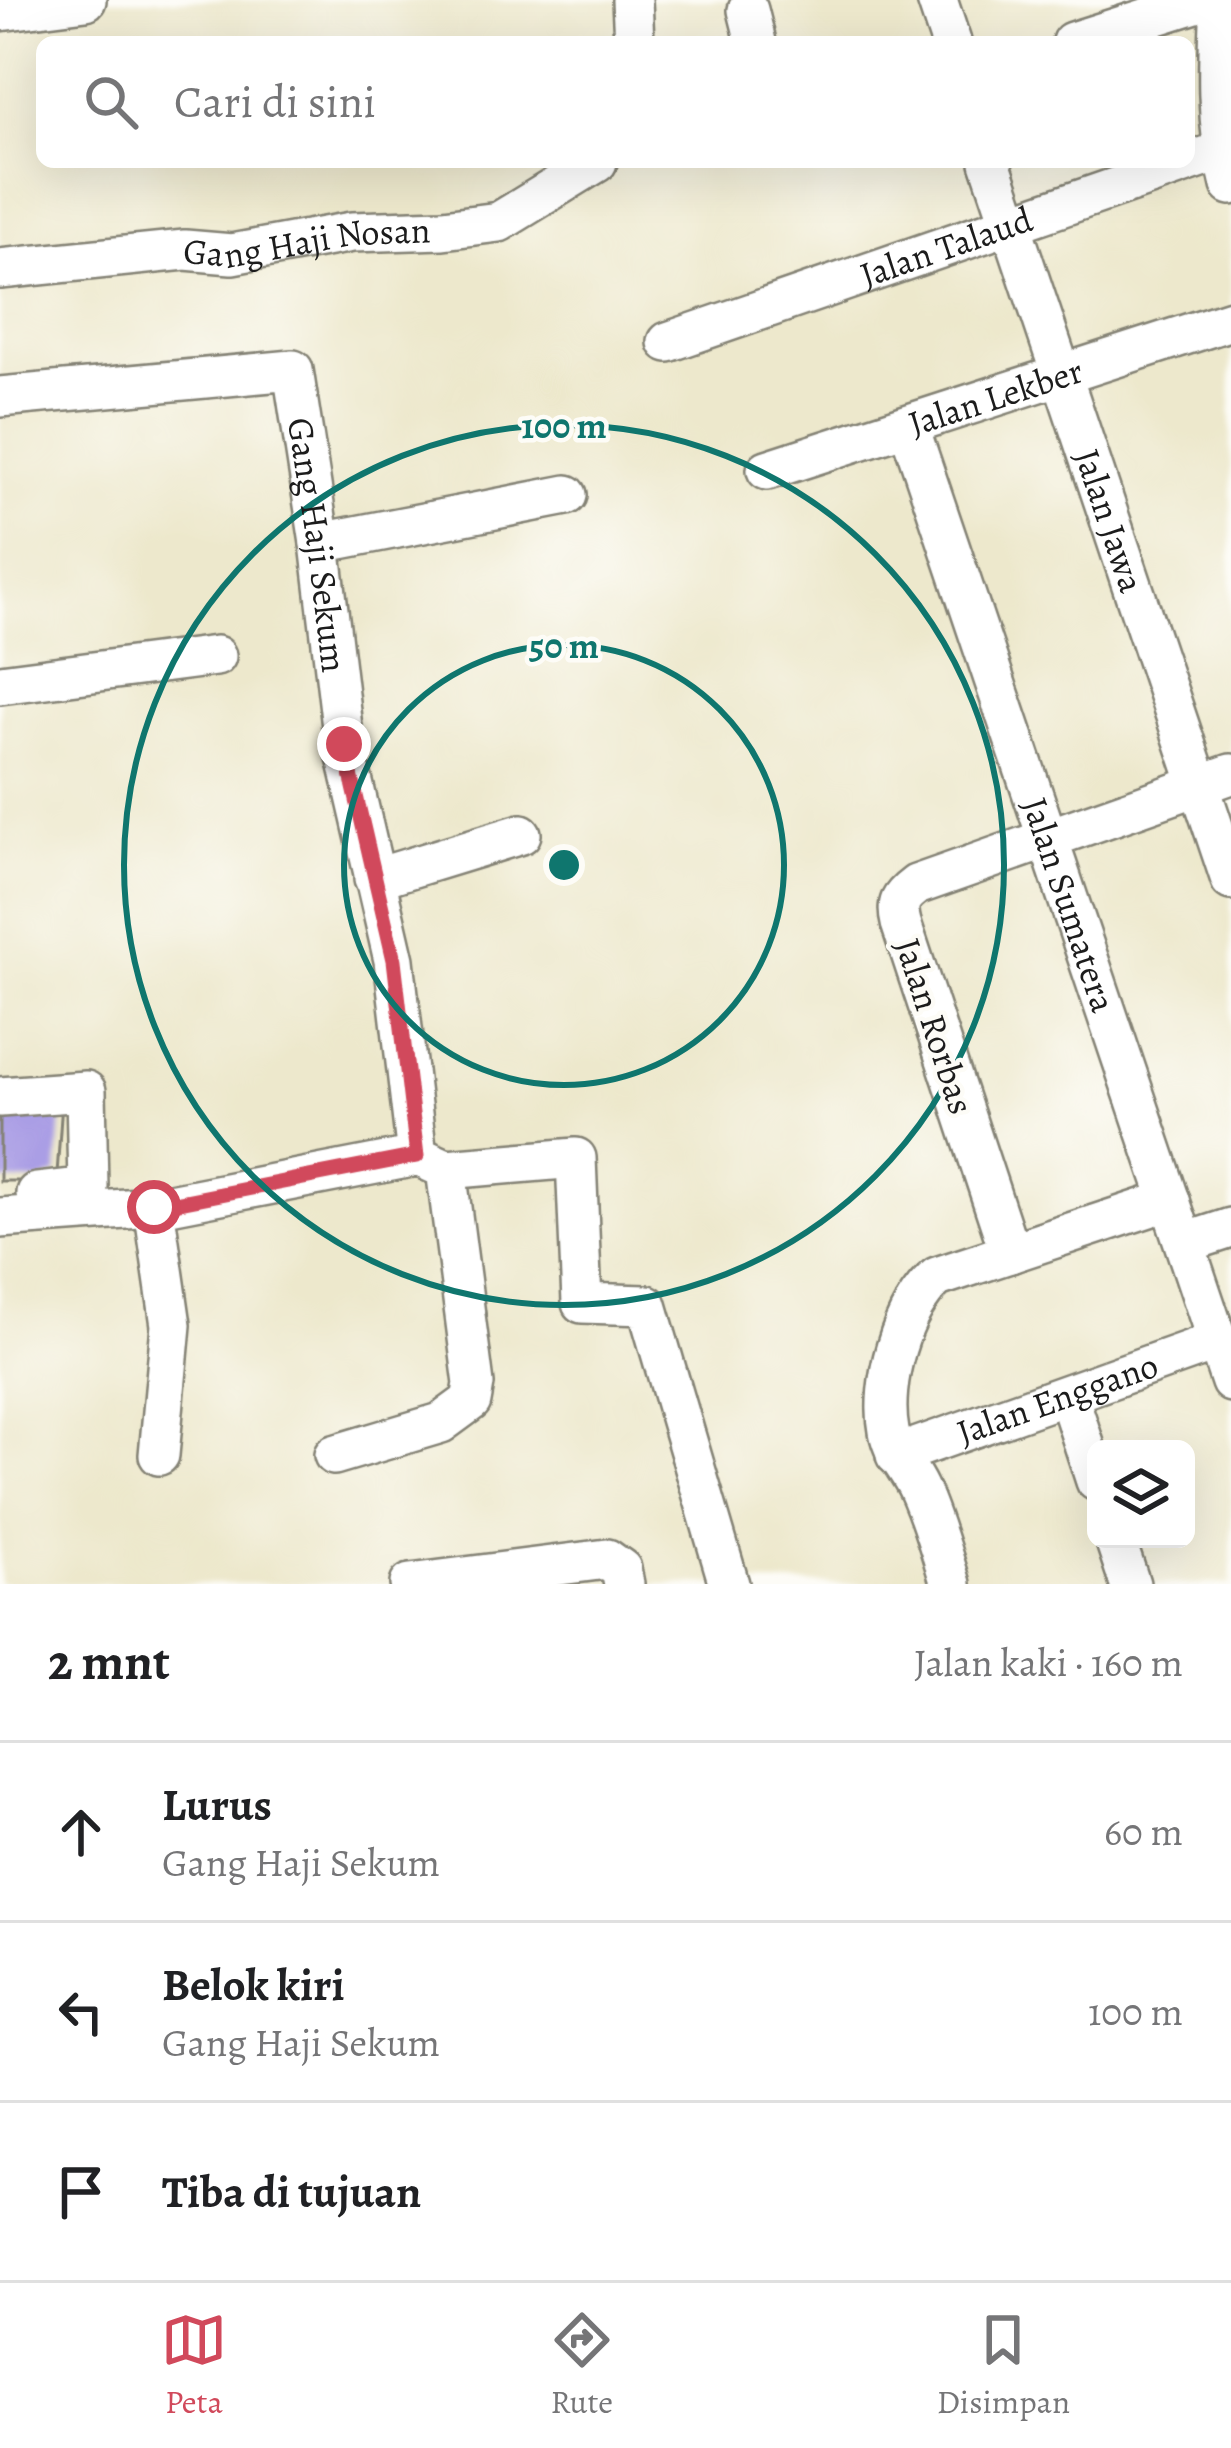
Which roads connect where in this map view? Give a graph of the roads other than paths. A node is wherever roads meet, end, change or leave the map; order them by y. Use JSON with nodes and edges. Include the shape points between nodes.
{"nodes":[{"id":1,"x":86,"y":0,"type":"edge"},
{"id":2,"x":632,"y":0,"type":"edge"},
{"id":3,"x":937,"y":0,"type":"edge"},
{"id":4,"x":1205,"y":0,"type":"edge"},
{"id":5,"x":1221,"y":0,"type":"edge"},
{"id":6,"x":0,"y":11,"type":"edge"},
{"id":7,"x":1112,"y":14,"type":"edge"},
{"id":8,"x":634,"y":36,"type":"edge"},
{"id":9,"x":949,"y":36,"type":"edge"},
{"id":10,"x":1081,"y":36,"type":"edge"},
{"id":11,"x":587,"y":168,"type":"edge"},
{"id":12,"x":992,"y":168,"type":"edge"},
{"id":13,"x":1227,"y":168,"type":"edge"},
{"id":14,"x":1011,"y":226,"type":"junction"},
{"id":15,"x":0,"y":269,"type":"edge"},
{"id":16,"x":1230,"y":327,"type":"edge"},
{"id":17,"x":668,"y":342,"type":"dead end"},
{"id":18,"x":1059,"y":373,"type":"junction"},
{"id":19,"x":0,"y":397,"type":"edge"},
{"id":20,"x":909,"y":427,"type":"junction"},
{"id":21,"x":767,"y":470,"type":"dead end"},
{"id":22,"x":567,"y":495,"type":"dead end"},
{"id":23,"x":320,"y":543,"type":"junction"},
{"id":24,"x":216,"y":656,"type":"dead end"},
{"id":25,"x":0,"y":684,"type":"edge"},
{"id":26,"x":1215,"y":781,"type":"edge"},
{"id":27,"x":521,"y":834,"type":"dead end"},
{"id":28,"x":1048,"y":839,"type":"junction"},
{"id":29,"x":374,"y":879,"type":"junction"},
{"id":30,"x":1231,"y":880,"type":"edge"},
{"id":31,"x":0,"y":1097,"type":"edge"},
{"id":32,"x":432,"y":1162,"type":"junction"},
{"id":33,"x":0,"y":1197,"type":"edge"},
{"id":34,"x":1170,"y":1201,"type":"junction"},
{"id":35,"x":154,"y":1207,"type":"junction"},
{"id":36,"x":0,"y":1218,"type":"edge"},
{"id":37,"x":1231,"y":1228,"type":"edge"},
{"id":38,"x":1185,"y":1244,"type":"junction"},
{"id":39,"x":1010,"y":1253,"type":"junction"},
{"id":40,"x":1216,"y":1341,"type":"junction"},
{"id":41,"x":1231,"y":1382,"type":"edge"},
{"id":42,"x":1068,"y":1395,"type":"junction"},
{"id":43,"x":1087,"y":1453,"type":"edge"},
{"id":44,"x":159,"y":1455,"type":"dead end"},
{"id":45,"x":334,"y":1455,"type":"dead end"},
{"id":46,"x":896,"y":1455,"type":"junction"},
{"id":47,"x":1118,"y":1548,"type":"edge"},
{"id":48,"x":410,"y":1584,"type":"edge"},
{"id":49,"x":624,"y":1584,"type":"edge"},
{"id":50,"x":729,"y":1584,"type":"edge"},
{"id":51,"x":951,"y":1584,"type":"edge"},
{"id":52,"x":1130,"y":1584,"type":"edge"}],
"edges":[{"from":1,"to":6,"type":"street"},
{"from":2,"to":8,"type":"street"},
{"from":3,"to":9,"type":"street"},
{"from":4,"to":7,"type":"street"},
{"from":5,"to":13,"type":"street","via":[[1216,80]]},
{"from":7,"to":10,"type":"street"},
{"from":11,"to":15,"type":"street","name":"Gang Haji Nosan","via":[[499,222],[352,232],[232,254],[185,250]]},
{"from":12,"to":14,"type":"street","name":"Jalan Jawa"},
{"from":13,"to":14,"type":"street","name":"Jalan Talaud"},
{"from":14,"to":17,"type":"street","name":"Jalan Talaud"},
{"from":14,"to":18,"type":"street","name":"Jalan Jawa"},
{"from":16,"to":18,"type":"street","name":"Jalan Lekber"},
{"from":18,"to":20,"type":"street","name":"Jalan Lekber"},
{"from":18,"to":26,"type":"street","name":"Jalan Jawa"},
{"from":19,"to":23,"type":"street","name":"Gang Haji Sekum","via":[[293,370]]},
{"from":20,"to":21,"type":"street","name":"Jalan Lekber"},
{"from":20,"to":28,"type":"street","name":"Jalan Sumatera"},
{"from":22,"to":23,"type":"street"},
{"from":23,"to":29,"type":"street","name":"Gang Haji Sekum","via":[[344,744]]},
{"from":24,"to":25,"type":"street"},
{"from":26,"to":28,"type":"street","name":"Jalan Rorbas"},
{"from":26,"to":30,"type":"street","name":"Jalan Jawa"},
{"from":27,"to":29,"type":"street"},
{"from":28,"to":34,"type":"street","name":"Jalan Sumatera"},
{"from":28,"to":39,"type":"street","name":"Jalan Rorbas","via":[[916,885],[897,907]]},
{"from":29,"to":32,"type":"street","name":"Gang Haji Sekum"},
{"from":31,"to":33,"type":"street","via":[[86,1091],[88,1187]]},
{"from":32,"to":35,"type":"street"},
{"from":32,"to":45,"type":"street","name":"Gang Haji Sekum","via":[[471,1401],[441,1423]]},
{"from":32,"to":50,"type":"street","via":[[576,1158],[582,1303],[647,1305]]},
{"from":34,"to":38,"type":"street","name":"Jalan Sumatera"},
{"from":34,"to":39,"type":"street"},
{"from":35,"to":36,"type":"street"},
{"from":35,"to":44,"type":"street","via":[[171,1325]]},
{"from":37,"to":38,"type":"street"},
{"from":38,"to":40,"type":"street","name":"Jalan Sumatera"},
{"from":39,"to":46,"type":"street","via":[[938,1277],[921,1291],[887,1395]]},
{"from":40,"to":41,"type":"street","name":"Jalan Sumatera"},
{"from":40,"to":42,"type":"street","name":"Jalan Enggano"},
{"from":42,"to":43,"type":"street"},
{"from":42,"to":46,"type":"street","name":"Jalan Enggano"},
{"from":46,"to":51,"type":"street","via":[[921,1494]]},
{"from":47,"to":52,"type":"street"},
{"from":48,"to":49,"type":"street","via":[[607,1559]]}]}
